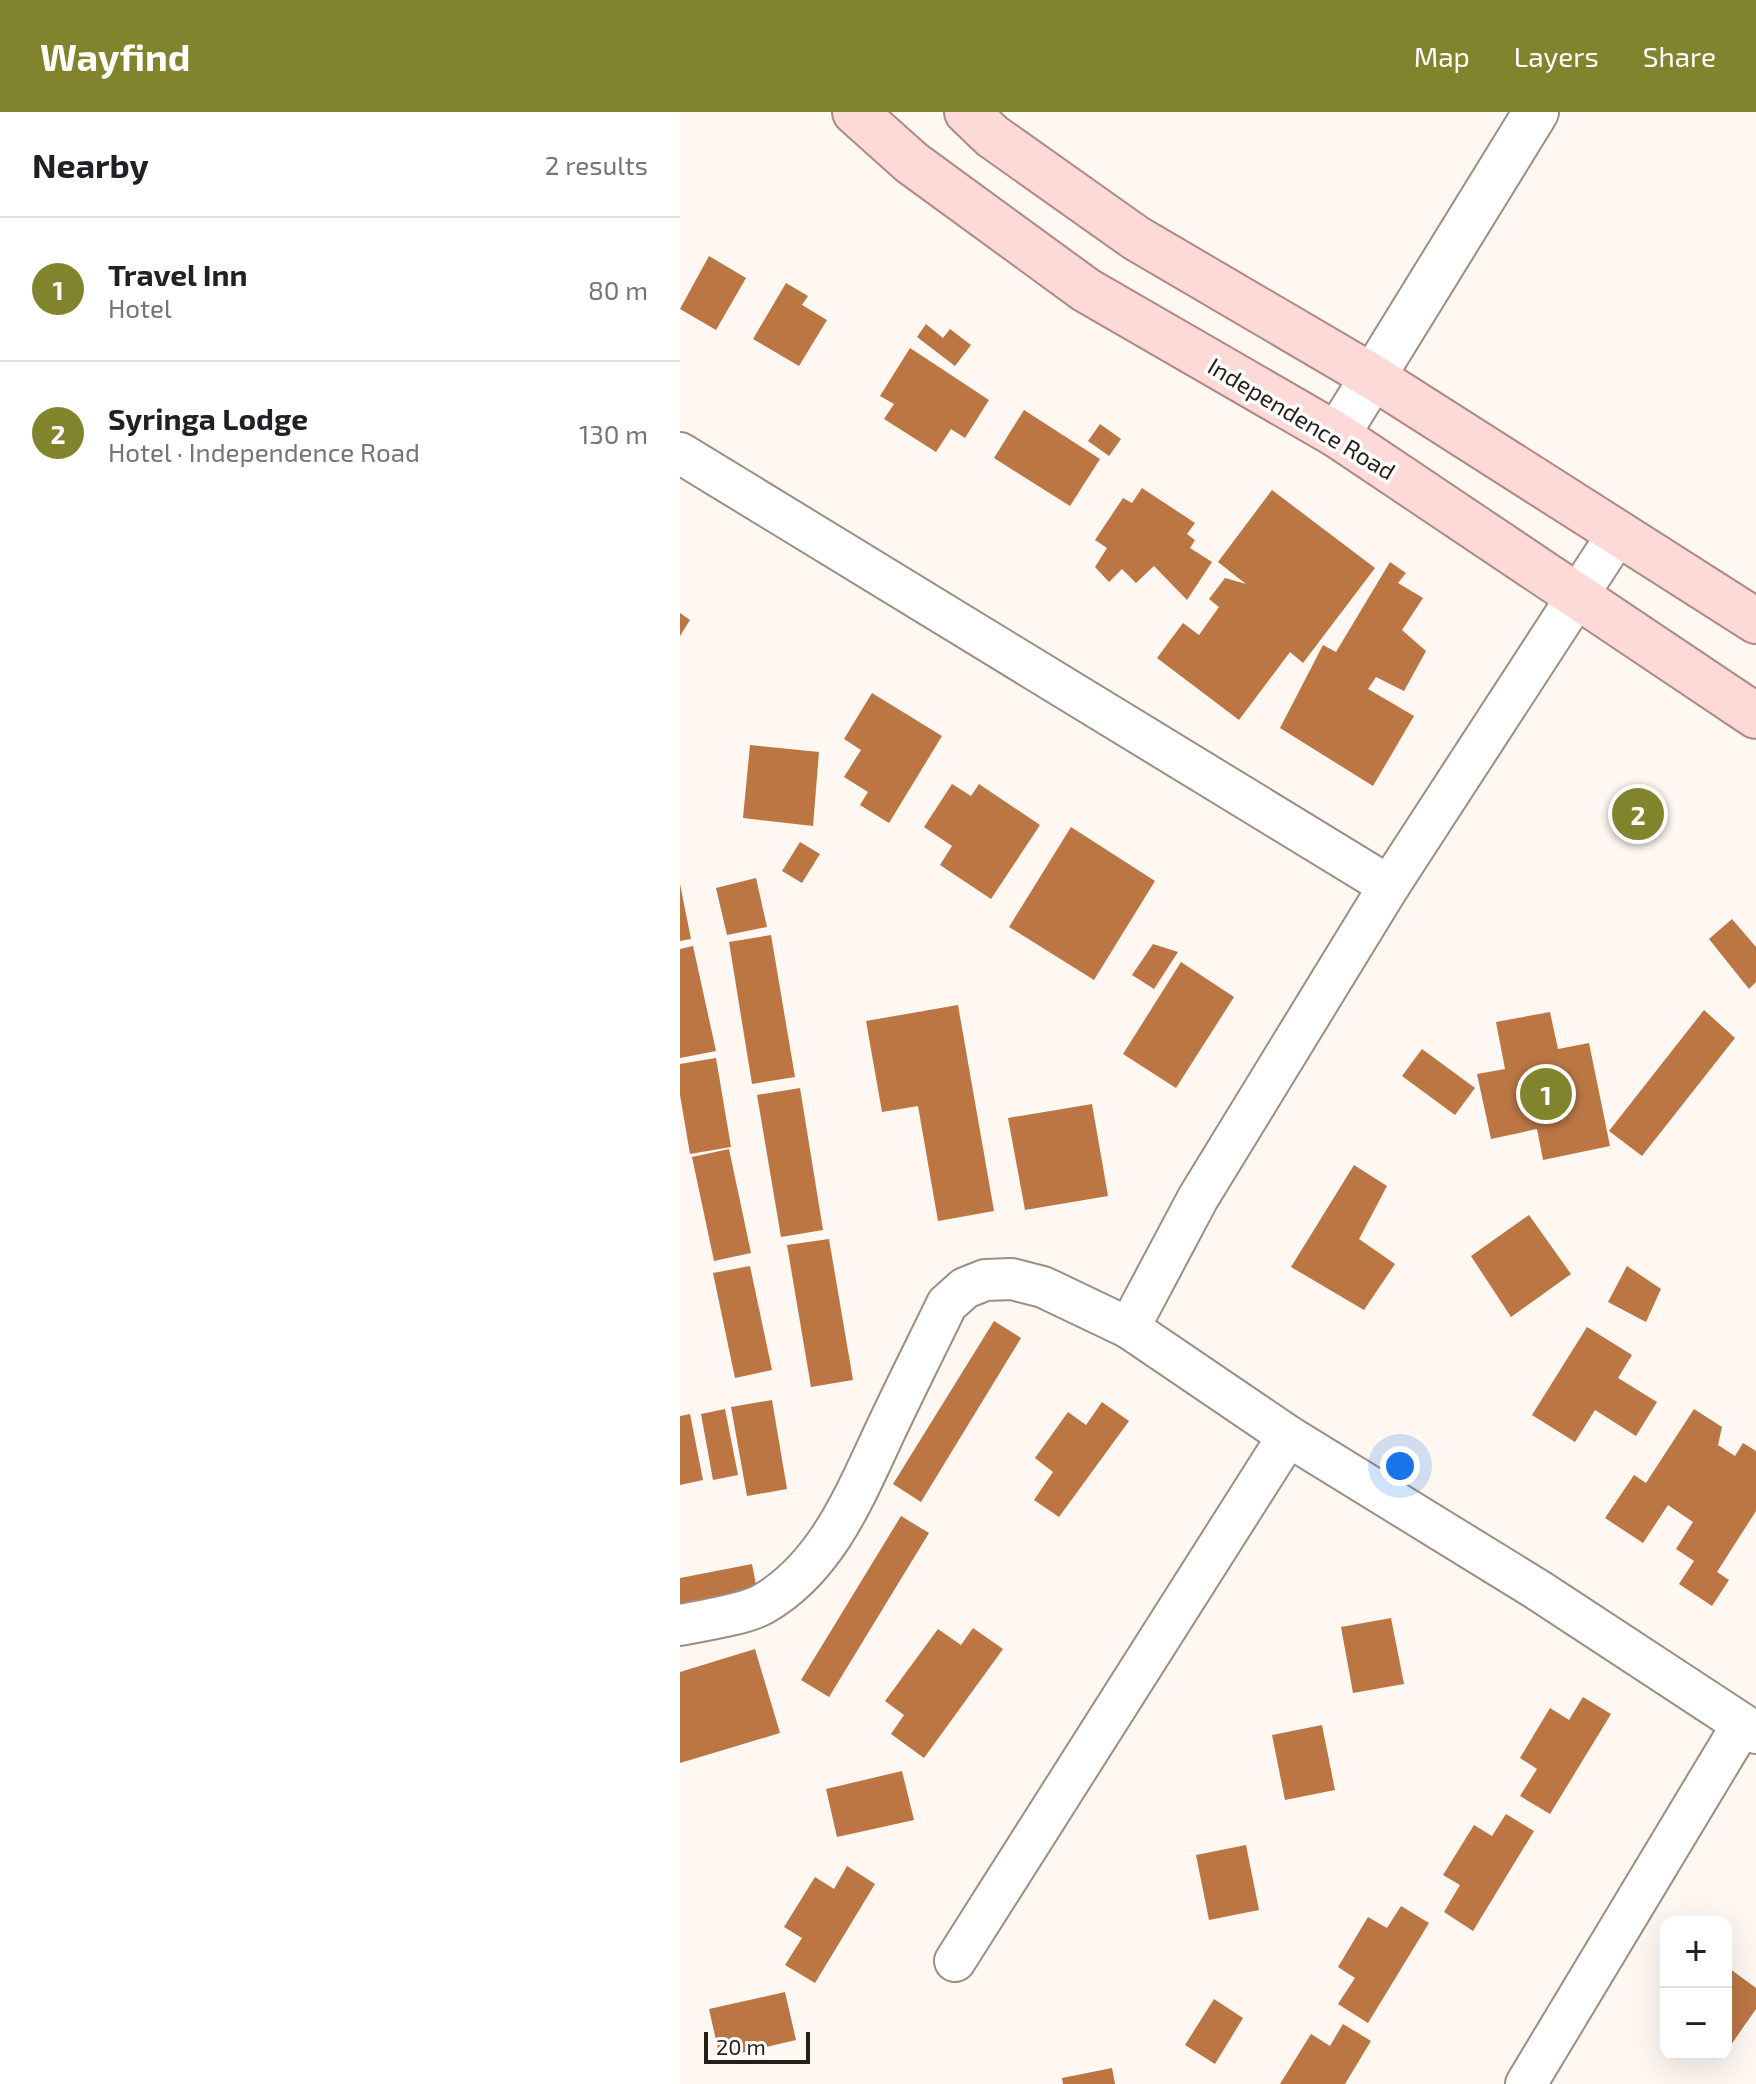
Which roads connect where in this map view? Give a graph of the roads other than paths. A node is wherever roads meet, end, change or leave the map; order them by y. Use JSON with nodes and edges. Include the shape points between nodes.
{"nodes":[{"id":1,"x":855,"y":112,"type":"edge"},
{"id":2,"x":967,"y":112,"type":"edge"},
{"id":3,"x":1536,"y":112,"type":"edge"},
{"id":4,"x":1373,"y":377,"type":"junction"},
{"id":5,"x":1337,"y":435,"type":"junction"},
{"id":6,"x":680,"y":453,"type":"edge"},
{"id":7,"x":1617,"y":535,"type":"junction"},
{"id":8,"x":1576,"y":594,"type":"junction"},
{"id":9,"x":1756,"y":621,"type":"edge"},
{"id":10,"x":1756,"y":716,"type":"edge"},
{"id":11,"x":1389,"y":886,"type":"junction"},
{"id":12,"x":1129,"y":1328,"type":"junction"},
{"id":13,"x":1288,"y":1436,"type":"junction"},
{"id":14,"x":680,"y":1625,"type":"edge"},
{"id":15,"x":1749,"y":1729,"type":"edge"},
{"id":16,"x":955,"y":1961,"type":"dead end"},
{"id":17,"x":1526,"y":2084,"type":"edge"}],
"edges":[{"from":1,"to":5,"type":"main road","name":"Independence Road","via":[[912,163],[1086,290]]},
{"from":2,"to":4,"type":"main road","via":[[992,136],[1136,238]]},
{"from":3,"to":4,"type":"street"},
{"from":4,"to":5,"type":"street"},
{"from":4,"to":7,"type":"main road"},
{"from":5,"to":8,"type":"main road","name":"Independence Road"},
{"from":6,"to":11,"type":"street"},
{"from":7,"to":8,"type":"street"},
{"from":7,"to":9,"type":"main road"},
{"from":8,"to":10,"type":"main road","name":"Independence Road"},
{"from":8,"to":11,"type":"street"},
{"from":11,"to":12,"type":"street","via":[[1198,1198]]},
{"from":12,"to":13,"type":"street"},
{"from":12,"to":14,"type":"street","via":[[1043,1287],[1012,1279],[985,1280],[965,1288],[947,1304],[855,1498],[809,1564],[760,1606]]},
{"from":13,"to":15,"type":"street","via":[[1538,1590]]},
{"from":13,"to":16,"type":"street"},
{"from":15,"to":17,"type":"street"}]}
